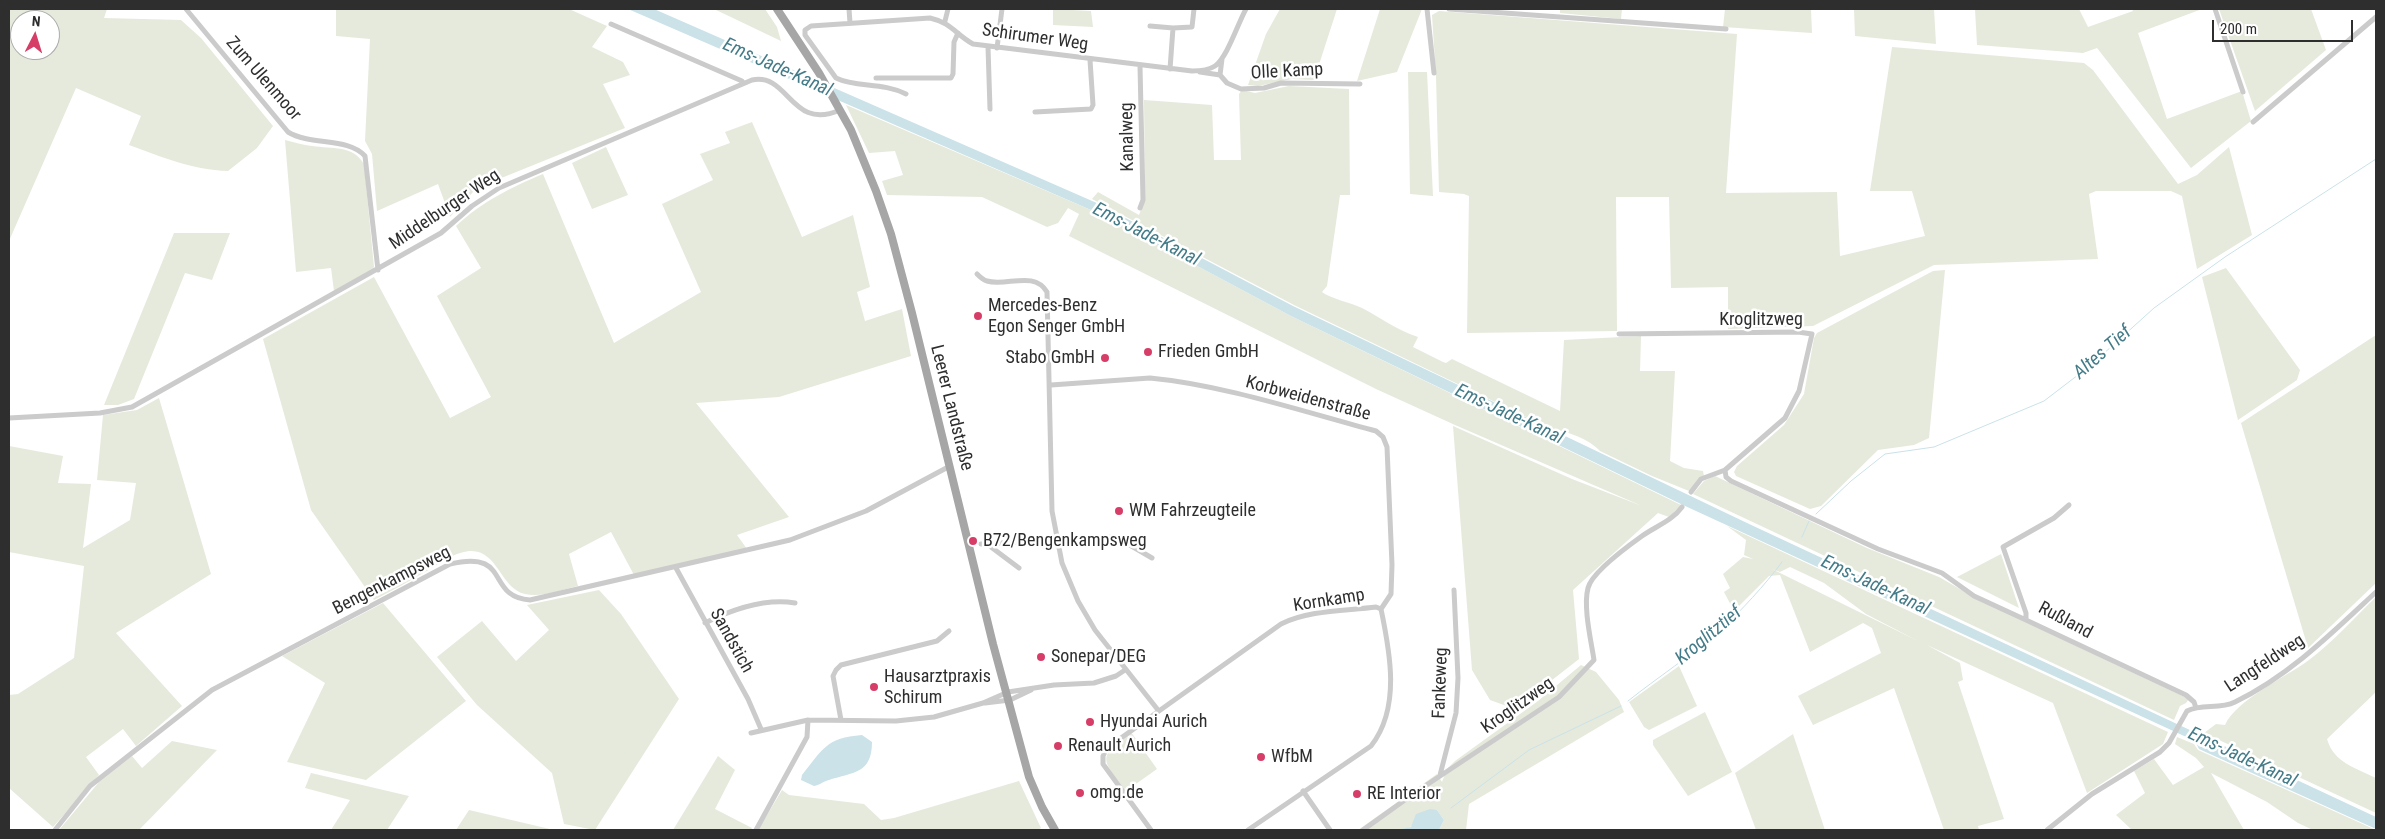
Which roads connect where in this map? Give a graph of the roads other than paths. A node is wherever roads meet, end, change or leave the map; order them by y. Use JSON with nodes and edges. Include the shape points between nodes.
{"nodes":[{"id":1,"x":186,"y":9,"type":"edge"},
{"id":2,"x":778,"y":9,"type":"edge"},
{"id":3,"x":849,"y":9,"type":"edge"},
{"id":4,"x":948,"y":9,"type":"edge"},
{"id":5,"x":1002,"y":9,"type":"edge"},
{"id":6,"x":1194,"y":9,"type":"edge"},
{"id":7,"x":1246,"y":9,"type":"edge"},
{"id":8,"x":1427,"y":9,"type":"edge"},
{"id":9,"x":1449,"y":9,"type":"edge"},
{"id":10,"x":2215,"y":9,"type":"edge"},
{"id":11,"x":2376,"y":17,"type":"edge"},
{"id":12,"x":945,"y":21,"type":"junction"},
{"id":13,"x":850,"y":23,"type":"junction"},
{"id":14,"x":610,"y":24,"type":"dead end"},
{"id":15,"x":1150,"y":26,"type":"dead end"},
{"id":16,"x":1173,"y":28,"type":"junction"},
{"id":17,"x":1726,"y":29,"type":"dead end"},
{"id":18,"x":958,"y":33,"type":"junction"},
{"id":19,"x":988,"y":47,"type":"junction"},
{"id":20,"x":997,"y":48,"type":"junction"},
{"id":21,"x":1222,"y":59,"type":"junction"},
{"id":22,"x":1090,"y":60,"type":"junction"},
{"id":23,"x":1140,"y":66,"type":"junction"},
{"id":24,"x":1170,"y":69,"type":"junction"},
{"id":25,"x":1192,"y":71,"type":"junction"},
{"id":26,"x":1434,"y":73,"type":"dead end"},
{"id":27,"x":1220,"y":75,"type":"junction"},
{"id":28,"x":876,"y":78,"type":"dead end"},
{"id":29,"x":744,"y":83,"type":"junction"},
{"id":30,"x":1360,"y":84,"type":"dead end"},
{"id":31,"x":2243,"y":92,"type":"dead end"},
{"id":32,"x":906,"y":94,"type":"dead end"},
{"id":33,"x":839,"y":109,"type":"junction"},
{"id":34,"x":990,"y":110,"type":"dead end"},
{"id":35,"x":1035,"y":112,"type":"dead end"},
{"id":36,"x":2253,"y":122,"type":"dead end"},
{"id":37,"x":1140,"y":208,"type":"dead end"},
{"id":38,"x":378,"y":270,"type":"junction"},
{"id":39,"x":976,"y":274,"type":"dead end"},
{"id":40,"x":1619,"y":334,"type":"dead end"},
{"id":41,"x":1050,"y":385,"type":"junction"},
{"id":42,"x":9,"y":418,"type":"edge"},
{"id":43,"x":950,"y":466,"type":"junction"},
{"id":44,"x":1725,"y":470,"type":"junction"},
{"id":45,"x":1691,"y":492,"type":"dead end"},
{"id":46,"x":2069,"y":505,"type":"dead end"},
{"id":47,"x":1682,"y":507,"type":"dead end"},
{"id":48,"x":1056,"y":540,"type":"junction"},
{"id":49,"x":981,"y":544,"type":"dead end"},
{"id":50,"x":991,"y":544,"type":"junction"},
{"id":51,"x":1152,"y":558,"type":"dead end"},
{"id":52,"x":676,"y":568,"type":"junction"},
{"id":53,"x":1019,"y":568,"type":"dead end"},
{"id":54,"x":1454,"y":590,"type":"dead end"},
{"id":55,"x":2376,"y":592,"type":"edge"},
{"id":56,"x":795,"y":603,"type":"dead end"},
{"id":57,"x":1381,"y":609,"type":"junction"},
{"id":58,"x":2026,"y":620,"type":"junction"},
{"id":59,"x":705,"y":623,"type":"junction"},
{"id":60,"x":949,"y":631,"type":"dead end"},
{"id":61,"x":1125,"y":670,"type":"junction"},
{"id":62,"x":1009,"y":696,"type":"junction"},
{"id":63,"x":2196,"y":708,"type":"junction"},
{"id":64,"x":1158,"y":710,"type":"junction"},
{"id":65,"x":808,"y":720,"type":"junction"},
{"id":66,"x":841,"y":720,"type":"junction"},
{"id":67,"x":761,"y":729,"type":"junction"},
{"id":68,"x":751,"y":732,"type":"dead end"},
{"id":69,"x":1440,"y":775,"type":"junction"},
{"id":70,"x":1303,"y":791,"type":"junction"},
{"id":71,"x":55,"y":830,"type":"edge"},
{"id":72,"x":756,"y":830,"type":"edge"},
{"id":73,"x":1055,"y":830,"type":"edge"},
{"id":74,"x":1151,"y":830,"type":"edge"},
{"id":75,"x":1248,"y":830,"type":"edge"},
{"id":76,"x":1330,"y":830,"type":"edge"},
{"id":77,"x":1363,"y":830,"type":"edge"},
{"id":78,"x":2047,"y":830,"type":"edge"}],
"edges":[{"from":1,"to":38,"type":"street","name":"Zum Ulenmoor","via":[[288,132],[303,139],[352,146],[365,156]]},
{"from":2,"to":33,"type":"main road","name":"Leerer Landstraße"},
{"from":3,"to":13,"type":"street"},
{"from":4,"to":12,"type":"street"},
{"from":5,"to":20,"type":"street"},
{"from":6,"to":16,"type":"street","via":[[1192,27]]},
{"from":7,"to":21,"type":"street"},
{"from":8,"to":26,"type":"street"},
{"from":9,"to":17,"type":"street"},
{"from":10,"to":31,"type":"street"},
{"from":11,"to":36,"type":"street"},
{"from":12,"to":13,"type":"street","via":[[930,18]]},
{"from":12,"to":18,"type":"street","name":"Schirumer Weg"},
{"from":13,"to":32,"type":"street","via":[[808,27],[805,34],[836,78],[884,85]]},
{"from":14,"to":29,"type":"street"},
{"from":15,"to":16,"type":"street"},
{"from":16,"to":24,"type":"street"},
{"from":18,"to":19,"type":"street","name":"Schirumer Weg","via":[[973,44]]},
{"from":18,"to":28,"type":"street","via":[[954,42],[951,78]]},
{"from":19,"to":20,"type":"street","name":"Schirumer Weg"},
{"from":19,"to":34,"type":"street"},
{"from":20,"to":22,"type":"street","name":"Schirumer Weg"},
{"from":21,"to":25,"type":"street","name":"Schirumer Weg","via":[[1206,70]]},
{"from":21,"to":27,"type":"street"},
{"from":22,"to":23,"type":"street","name":"Schirumer Weg"},
{"from":22,"to":35,"type":"street","via":[[1091,109]]},
{"from":23,"to":24,"type":"street","name":"Schirumer Weg"},
{"from":23,"to":37,"type":"street","name":"Kanalweg","via":[[1143,200]]},
{"from":24,"to":25,"type":"street","name":"Schirumer Weg"},
{"from":25,"to":27,"type":"street","name":"Olle Kamp"},
{"from":27,"to":30,"type":"street","name":"Olle Kamp","via":[[1227,83],[1241,88],[1264,88],[1281,83]]},
{"from":29,"to":33,"type":"street","name":"Middelburger Weg","via":[[759,78],[770,80],[797,107],[808,113],[830,114]]},
{"from":29,"to":38,"type":"street","name":"Middelburger Weg","via":[[499,188],[472,206],[441,234]]},
{"from":33,"to":43,"type":"main road","name":"Leerer Landstraße","via":[[858,145],[891,234]]},
{"from":38,"to":42,"type":"street","name":"Middelburger Weg","via":[[132,407],[100,413]]},
{"from":39,"to":41,"type":"street","via":[[987,281],[1030,281],[1044,287],[1048,302]]},
{"from":40,"to":44,"type":"street","name":"Kroglitzweg","via":[[1812,334],[1799,392],[1785,418]]},
{"from":41,"to":48,"type":"street","via":[[1052,511]]},
{"from":41,"to":57,"type":"street","name":"Korbweidenstraße","via":[[1150,378],[1166,380],[1376,431],[1387,447],[1392,545],[1391,594]]},
{"from":43,"to":52,"type":"street","name":"Bengenkampsweg","via":[[888,501],[810,533]]},
{"from":43,"to":62,"type":"main road","name":"Leerer Landstraße","via":[[993,644]]},
{"from":44,"to":45,"type":"street","name":"Kroglitzweg","via":[[1701,479]]},
{"from":44,"to":58,"type":"street","via":[[1728,479],[1870,545],[1942,574],[1974,596]]},
{"from":46,"to":58,"type":"street","name":"Rußland","via":[[2060,514],[2003,547]]},
{"from":47,"to":69,"type":"street","name":"Kroglitzweg","via":[[1670,520],[1642,536],[1616,557],[1590,582],[1587,612],[1594,660],[1559,697]]},
{"from":48,"to":50,"type":"street"},
{"from":48,"to":51,"type":"street","via":[[1116,537]]},
{"from":48,"to":61,"type":"street","via":[[1078,601]]},
{"from":49,"to":50,"type":"street"},
{"from":50,"to":53,"type":"street"},
{"from":52,"to":59,"type":"street","name":"Sandstich"},
{"from":52,"to":71,"type":"street","name":"Bengenkampsweg","via":[[530,600],[512,596],[502,586],[497,574],[482,561],[469,559],[450,564],[212,690],[90,786]]},
{"from":54,"to":69,"type":"street","name":"Fankeweg","via":[[1458,678],[1456,713]]},
{"from":55,"to":63,"type":"street","name":"Langfeldweg","via":[[2312,651],[2262,685],[2227,706]]},
{"from":56,"to":59,"type":"street","via":[[778,600],[728,612]]},
{"from":57,"to":64,"type":"street","name":"Kornkamp","via":[[1325,613],[1290,620]]},
{"from":57,"to":70,"type":"street","name":"Kornkamp","via":[[1391,673],[1381,731],[1371,746]]},
{"from":58,"to":63,"type":"street","name":"Rußland","via":[[2186,695]]},
{"from":59,"to":67,"type":"street","name":"Sandstich","via":[[748,699]]},
{"from":60,"to":66,"type":"street","via":[[937,641],[842,665],[833,676]]},
{"from":61,"to":62,"type":"street","via":[[1094,683],[1054,685]]},
{"from":61,"to":64,"type":"street"},
{"from":62,"to":66,"type":"street","via":[[913,720]]},
{"from":62,"to":73,"type":"main road","name":"Leerer Landstraße","via":[[1029,777]]},
{"from":63,"to":78,"type":"street","name":"Langfeldweg","via":[[2183,714],[2160,752],[2092,794]]},
{"from":64,"to":74,"type":"street","name":"Kornkamp","via":[[1111,744],[1102,758],[1106,769]]},
{"from":65,"to":66,"type":"street"},
{"from":65,"to":67,"type":"street"},
{"from":65,"to":72,"type":"street","via":[[807,736]]},
{"from":67,"to":68,"type":"street"},
{"from":69,"to":77,"type":"street","name":"Kroglitzweg"},
{"from":70,"to":75,"type":"street","name":"Kornkamp"},
{"from":70,"to":76,"type":"street"}]}
